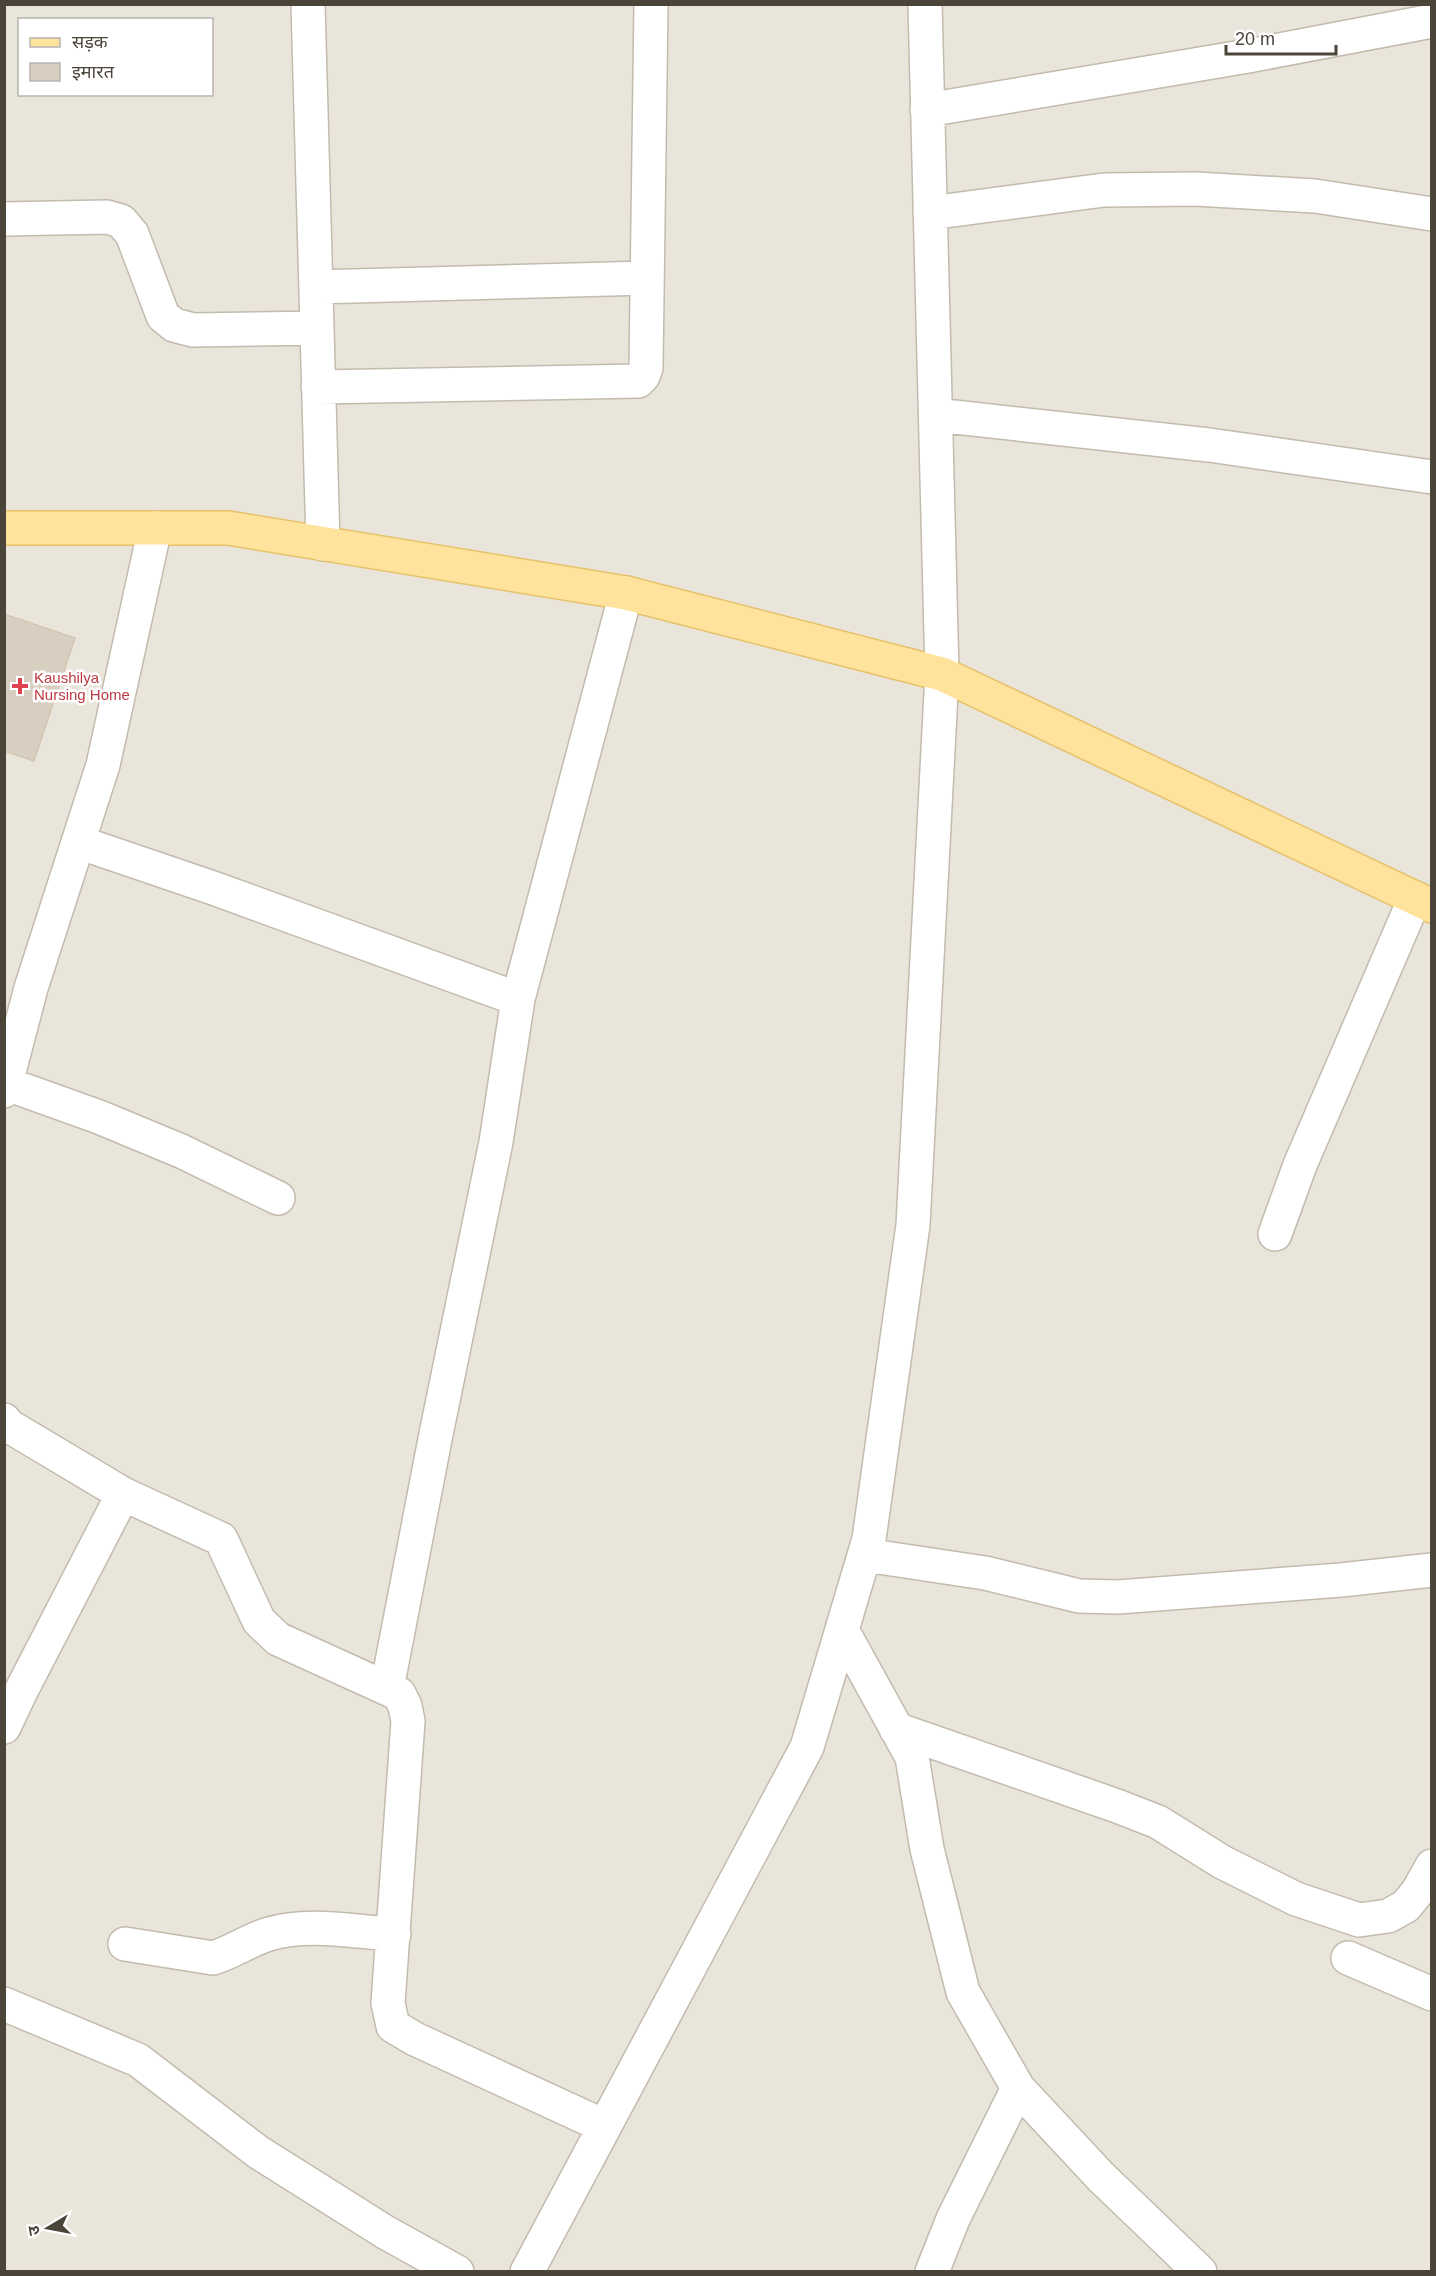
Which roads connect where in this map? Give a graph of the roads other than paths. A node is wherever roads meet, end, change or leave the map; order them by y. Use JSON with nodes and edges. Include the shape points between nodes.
{"nodes":[{"id":1,"x":308,"y":4,"type":"edge"},
{"id":2,"x":651,"y":4,"type":"edge"},
{"id":3,"x":925,"y":4,"type":"edge"},
{"id":4,"x":1431,"y":21,"type":"edge"},
{"id":5,"x":927,"y":110,"type":"junction"},
{"id":6,"x":930,"y":213,"type":"junction"},
{"id":7,"x":1431,"y":214,"type":"edge"},
{"id":8,"x":4,"y":219,"type":"edge"},
{"id":9,"x":647,"y":278,"type":"junction"},
{"id":10,"x":316,"y":287,"type":"junction"},
{"id":11,"x":317,"y":328,"type":"junction"},
{"id":12,"x":318,"y":387,"type":"junction"},
{"id":13,"x":936,"y":415,"type":"junction"},
{"id":14,"x":1431,"y":477,"type":"edge"},
{"id":15,"x":4,"y":528,"type":"edge"},
{"id":16,"x":155,"y":528,"type":"junction"},
{"id":17,"x":323,"y":544,"type":"junction"},
{"id":18,"x":626,"y":593,"type":"junction"},
{"id":19,"x":942,"y":674,"type":"junction"},
{"id":20,"x":78,"y":842,"type":"junction"},
{"id":21,"x":1423,"y":902,"type":"edge"},
{"id":22,"x":518,"y":999,"type":"junction"},
{"id":23,"x":6,"y":1087,"type":"edge"},
{"id":24,"x":278,"y":1198,"type":"dead end"},
{"id":25,"x":1275,"y":1234,"type":"dead end"},
{"id":26,"x":4,"y":1420,"type":"edge"},
{"id":27,"x":123,"y":1494,"type":"junction"},
{"id":28,"x":865,"y":1555,"type":"junction"},
{"id":29,"x":1431,"y":1570,"type":"edge"},
{"id":30,"x":842,"y":1630,"type":"junction"},
{"id":31,"x":387,"y":1688,"type":"junction"},
{"id":32,"x":4,"y":1727,"type":"edge"},
{"id":33,"x":896,"y":1729,"type":"junction"},
{"id":34,"x":1431,"y":1866,"type":"edge"},
{"id":35,"x":394,"y":1934,"type":"junction"},
{"id":36,"x":124,"y":1944,"type":"dead end"},
{"id":37,"x":1348,"y":1958,"type":"dead end"},
{"id":38,"x":1431,"y":1994,"type":"edge"},
{"id":39,"x":4,"y":2004,"type":"edge"},
{"id":40,"x":1018,"y":2088,"type":"junction"},
{"id":41,"x":604,"y":2126,"type":"junction"},
{"id":42,"x":458,"y":2271,"type":"edge"},
{"id":43,"x":527,"y":2271,"type":"edge"},
{"id":44,"x":932,"y":2271,"type":"edge"},
{"id":45,"x":1200,"y":2271,"type":"edge"}],
"edges":[{"from":1,"to":10,"type":"street"},
{"from":2,"to":9,"type":"street"},
{"from":3,"to":5,"type":"street"},
{"from":4,"to":5,"type":"street"},
{"from":5,"to":6,"type":"street"},
{"from":6,"to":7,"type":"street","via":[[1104,190],[1196,189],[1315,196]]},
{"from":6,"to":13,"type":"street"},
{"from":8,"to":11,"type":"street","via":[[107,217],[121,222],[132,234],[163,316],[174,326],[193,330]]},
{"from":9,"to":10,"type":"street"},
{"from":9,"to":12,"type":"street","via":[[646,368],[638,381]]},
{"from":10,"to":11,"type":"street"},
{"from":11,"to":12,"type":"street"},
{"from":12,"to":17,"type":"street"},
{"from":13,"to":14,"type":"street","via":[[1209,445]]},
{"from":13,"to":19,"type":"street"},
{"from":15,"to":16,"type":"main road"},
{"from":16,"to":17,"type":"main road","via":[[228,528]]},
{"from":16,"to":20,"type":"street","via":[[103,765]]},
{"from":17,"to":18,"type":"main road"},
{"from":18,"to":19,"type":"main road"},
{"from":18,"to":22,"type":"street"},
{"from":19,"to":21,"type":"main road"},
{"from":19,"to":28,"type":"street","via":[[913,1225]]},
{"from":20,"to":22,"type":"street"},
{"from":20,"to":23,"type":"street","via":[[31,988]]},
{"from":21,"to":25,"type":"street","via":[[1300,1165]]},
{"from":22,"to":31,"type":"street","via":[[496,1142]]},
{"from":23,"to":24,"type":"street","via":[[110,1121]]},
{"from":26,"to":27,"type":"street"},
{"from":27,"to":31,"type":"street","via":[[221,1539],[259,1621],[278,1639]]},
{"from":27,"to":32,"type":"street"},
{"from":28,"to":29,"type":"street","via":[[986,1573],[1079,1596],[1118,1598]]},
{"from":28,"to":30,"type":"street"},
{"from":30,"to":33,"type":"street"},
{"from":30,"to":41,"type":"street","via":[[807,1747]]},
{"from":31,"to":35,"type":"street","via":[[399,1694],[408,1720]]},
{"from":33,"to":34,"type":"street","via":[[1158,1822],[1222,1862],[1296,1899],[1359,1920],[1388,1916],[1406,1906]]},
{"from":33,"to":40,"type":"street","via":[[912,1757],[927,1849],[963,1992]]},
{"from":35,"to":36,"type":"street","via":[[301,1928],[267,1934],[213,1958]]},
{"from":35,"to":41,"type":"street","via":[[388,2003],[393,2026]]},
{"from":37,"to":38,"type":"street"},
{"from":39,"to":42,"type":"street","via":[[138,2060],[258,2152],[386,2232]]},
{"from":40,"to":44,"type":"street","via":[[953,2219]]},
{"from":40,"to":45,"type":"street","via":[[1101,2177]]},
{"from":41,"to":43,"type":"street"}]}
